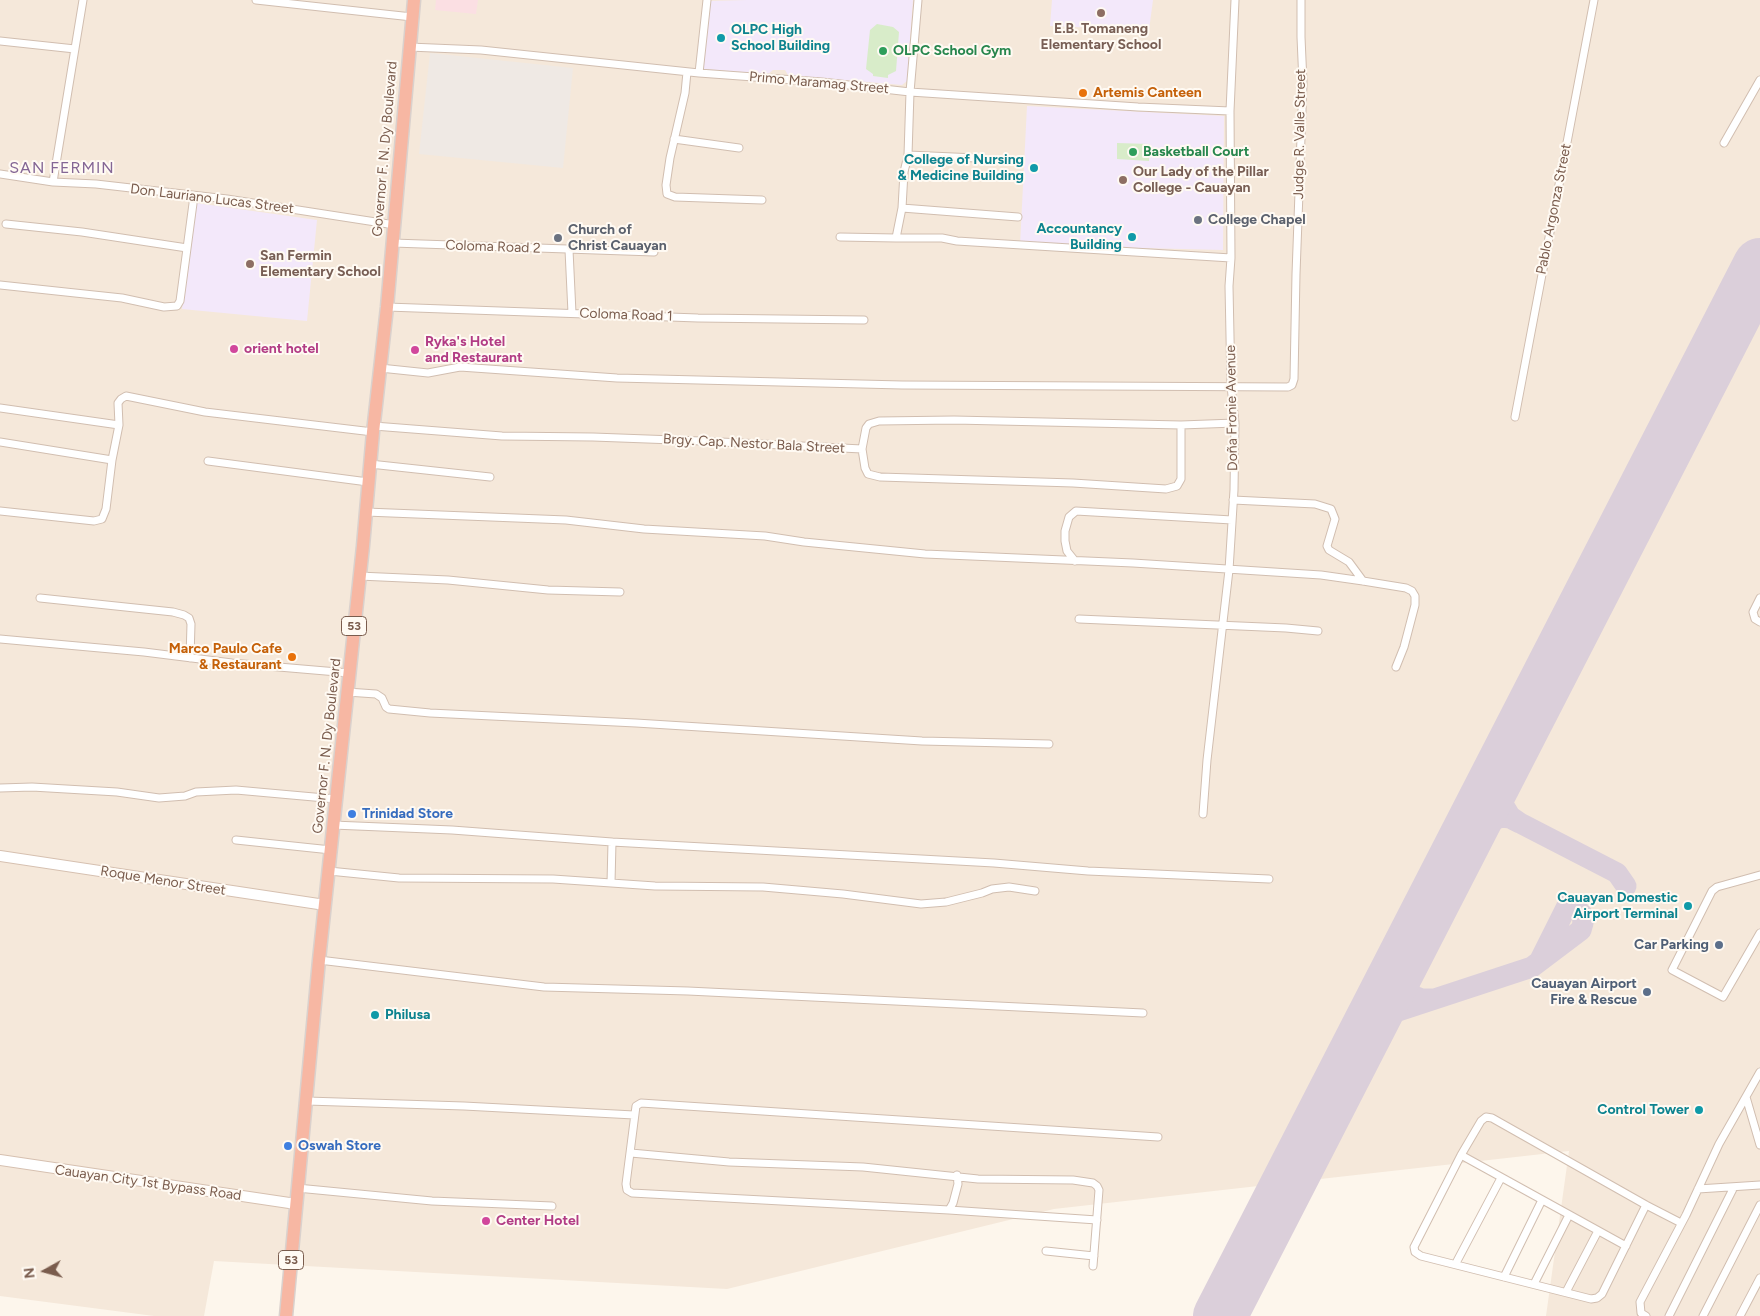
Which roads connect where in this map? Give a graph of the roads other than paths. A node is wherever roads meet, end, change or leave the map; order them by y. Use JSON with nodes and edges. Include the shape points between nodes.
{"nodes":[{"id":1,"x":82,"y":0,"type":"edge"},
{"id":2,"x":256,"y":0,"type":"edge"},
{"id":3,"x":414,"y":0,"type":"edge"},
{"id":4,"x":707,"y":0,"type":"edge"},
{"id":5,"x":918,"y":0,"type":"edge"},
{"id":6,"x":1235,"y":0,"type":"edge"},
{"id":7,"x":1302,"y":0,"type":"edge"},
{"id":8,"x":1594,"y":0,"type":"edge"},
{"id":9,"x":412,"y":17,"type":"junction"},
{"id":10,"x":0,"y":41,"type":"edge"},
{"id":11,"x":408,"y":47,"type":"junction"},
{"id":12,"x":75,"y":49,"type":"junction"},
{"id":13,"x":687,"y":72,"type":"junction"},
{"id":14,"x":699,"y":73,"type":"junction"},
{"id":15,"x":1760,"y":80,"type":"edge"},
{"id":16,"x":910,"y":92,"type":"junction"},
{"id":17,"x":1230,"y":111,"type":"junction"},
{"id":18,"x":674,"y":139,"type":"junction"},
{"id":19,"x":1724,"y":143,"type":"dead end"},
{"id":20,"x":739,"y":148,"type":"dead end"},
{"id":21,"x":908,"y":155,"type":"junction"},
{"id":22,"x":976,"y":158,"type":"dead end"},
{"id":23,"x":0,"y":174,"type":"edge"},
{"id":24,"x":53,"y":182,"type":"junction"},
{"id":25,"x":194,"y":196,"type":"junction"},
{"id":26,"x":762,"y":200,"type":"dead end"},
{"id":27,"x":902,"y":208,"type":"junction"},
{"id":28,"x":1018,"y":217,"type":"dead end"},
{"id":29,"x":6,"y":224,"type":"dead end"},
{"id":30,"x":395,"y":225,"type":"junction"},
{"id":31,"x":840,"y":237,"type":"dead end"},
{"id":32,"x":896,"y":238,"type":"junction"},
{"id":33,"x":393,"y":243,"type":"junction"},
{"id":34,"x":187,"y":248,"type":"junction"},
{"id":35,"x":569,"y":250,"type":"junction"},
{"id":36,"x":654,"y":252,"type":"dead end"},
{"id":37,"x":1231,"y":258,"type":"junction"},
{"id":38,"x":0,"y":285,"type":"edge"},
{"id":39,"x":387,"y":307,"type":"junction"},
{"id":40,"x":572,"y":313,"type":"junction"},
{"id":41,"x":864,"y":320,"type":"dead end"},
{"id":42,"x":380,"y":368,"type":"junction"},
{"id":43,"x":1231,"y":386,"type":"junction"},
{"id":44,"x":0,"y":408,"type":"edge"},
{"id":45,"x":1515,"y":417,"type":"dead end"},
{"id":46,"x":1235,"y":424,"type":"junction"},
{"id":47,"x":119,"y":425,"type":"junction"},
{"id":48,"x":1181,"y":425,"type":"junction"},
{"id":49,"x":373,"y":429,"type":"junction"},
{"id":50,"x":0,"y":442,"type":"edge"},
{"id":51,"x":862,"y":449,"type":"junction"},
{"id":52,"x":112,"y":460,"type":"junction"},
{"id":53,"x":208,"y":461,"type":"dead end"},
{"id":54,"x":370,"y":464,"type":"junction"},
{"id":55,"x":490,"y":477,"type":"dead end"},
{"id":56,"x":368,"y":482,"type":"junction"},
{"id":57,"x":1234,"y":500,"type":"junction"},
{"id":58,"x":0,"y":511,"type":"edge"},
{"id":59,"x":366,"y":512,"type":"junction"},
{"id":60,"x":1232,"y":520,"type":"junction"},
{"id":61,"x":1075,"y":561,"type":"junction"},
{"id":62,"x":1229,"y":570,"type":"junction"},
{"id":63,"x":359,"y":576,"type":"junction"},
{"id":64,"x":1363,"y":581,"type":"junction"},
{"id":65,"x":620,"y":592,"type":"dead end"},
{"id":66,"x":40,"y":598,"type":"dead end"},
{"id":67,"x":1760,"y":598,"type":"edge"},
{"id":68,"x":1079,"y":619,"type":"dead end"},
{"id":69,"x":1760,"y":622,"type":"edge"},
{"id":70,"x":1222,"y":626,"type":"junction"},
{"id":71,"x":1318,"y":631,"type":"dead end"},
{"id":72,"x":0,"y":639,"type":"edge"},
{"id":73,"x":190,"y":658,"type":"junction"},
{"id":74,"x":1396,"y":667,"type":"dead end"},
{"id":75,"x":349,"y":673,"type":"junction"},
{"id":76,"x":347,"y":692,"type":"junction"},
{"id":77,"x":1049,"y":744,"type":"dead end"},
{"id":78,"x":0,"y":788,"type":"edge"},
{"id":79,"x":336,"y":799,"type":"junction"},
{"id":80,"x":1203,"y":814,"type":"dead end"},
{"id":81,"x":333,"y":825,"type":"junction"},
{"id":82,"x":236,"y":840,"type":"dead end"},
{"id":83,"x":612,"y":842,"type":"junction"},
{"id":84,"x":331,"y":850,"type":"junction"},
{"id":85,"x":0,"y":856,"type":"edge"},
{"id":86,"x":329,"y":871,"type":"junction"},
{"id":87,"x":1760,"y":875,"type":"edge"},
{"id":88,"x":1269,"y":879,"type":"dead end"},
{"id":89,"x":611,"y":883,"type":"junction"},
{"id":90,"x":1035,"y":891,"type":"dead end"},
{"id":91,"x":325,"y":905,"type":"junction"},
{"id":92,"x":1760,"y":933,"type":"edge"},
{"id":93,"x":319,"y":960,"type":"junction"},
{"id":94,"x":1143,"y":1013,"type":"dead end"},
{"id":95,"x":1760,"y":1072,"type":"edge"},
{"id":96,"x":1746,"y":1097,"type":"junction"},
{"id":97,"x":307,"y":1101,"type":"junction"},
{"id":98,"x":634,"y":1115,"type":"junction"},
{"id":99,"x":1158,"y":1137,"type":"dead end"},
{"id":100,"x":1760,"y":1145,"type":"edge"},
{"id":101,"x":631,"y":1153,"type":"junction"},
{"id":102,"x":1461,"y":1155,"type":"junction"},
{"id":103,"x":0,"y":1160,"type":"edge"},
{"id":104,"x":957,"y":1175,"type":"junction"},
{"id":105,"x":1502,"y":1178,"type":"junction"},
{"id":106,"x":1760,"y":1185,"type":"edge"},
{"id":107,"x":1734,"y":1187,"type":"junction"},
{"id":108,"x":297,"y":1188,"type":"junction"},
{"id":109,"x":1698,"y":1189,"type":"junction"},
{"id":110,"x":1542,"y":1200,"type":"junction"},
{"id":111,"x":296,"y":1204,"type":"junction"},
{"id":112,"x":1646,"y":1205,"type":"junction"},
{"id":113,"x":552,"y":1206,"type":"dead end"},
{"id":114,"x":1760,"y":1206,"type":"edge"},
{"id":115,"x":949,"y":1210,"type":"junction"},
{"id":116,"x":1569,"y":1215,"type":"junction"},
{"id":117,"x":1097,"y":1220,"type":"junction"},
{"id":118,"x":1682,"y":1223,"type":"junction"},
{"id":119,"x":1598,"y":1231,"type":"junction"},
{"id":120,"x":1626,"y":1246,"type":"junction"},
{"id":121,"x":1046,"y":1251,"type":"dead end"},
{"id":122,"x":1094,"y":1256,"type":"junction"},
{"id":123,"x":1456,"y":1263,"type":"junction"},
{"id":124,"x":1093,"y":1266,"type":"dead end"},
{"id":125,"x":1504,"y":1277,"type":"junction"},
{"id":126,"x":1760,"y":1278,"type":"edge"},
{"id":127,"x":1534,"y":1284,"type":"junction"},
{"id":128,"x":1566,"y":1292,"type":"junction"},
{"id":129,"x":286,"y":1316,"type":"edge"},
{"id":130,"x":1646,"y":1316,"type":"edge"},
{"id":131,"x":1669,"y":1316,"type":"edge"},
{"id":132,"x":1704,"y":1316,"type":"edge"},
{"id":133,"x":1740,"y":1316,"type":"edge"}],
"edges":[{"from":1,"to":12,"type":"street"},
{"from":2,"to":9,"type":"street"},
{"from":3,"to":9,"type":"highway","name":"Governor F. N. Dy Boulevard","number":"53"},
{"from":4,"to":14,"type":"street"},
{"from":5,"to":16,"type":"street"},
{"from":6,"to":17,"type":"street","name":"Doña Fronie Avenue"},
{"from":7,"to":43,"type":"street","name":"Judge R. Valle Street","via":[[1303,83],[1294,379],[1288,386]]},
{"from":8,"to":45,"type":"street","name":"Pablo Argonza Street"},
{"from":9,"to":11,"type":"highway","name":"Governor F. N. Dy Boulevard","number":"53"},
{"from":10,"to":12,"type":"street"},
{"from":11,"to":13,"type":"street","name":"Primo Maramag Street","via":[[481,50]]},
{"from":11,"to":30,"type":"highway","name":"Governor F. N. Dy Boulevard","number":"53"},
{"from":12,"to":24,"type":"street"},
{"from":13,"to":14,"type":"street","name":"Primo Maramag Street"},
{"from":13,"to":18,"type":"street"},
{"from":14,"to":16,"type":"street","name":"Primo Maramag Street"},
{"from":15,"to":19,"type":"street"},
{"from":16,"to":17,"type":"street","name":"Primo Maramag Street"},
{"from":16,"to":21,"type":"street"},
{"from":17,"to":37,"type":"street","name":"Doña Fronie Avenue"},
{"from":18,"to":20,"type":"street"},
{"from":18,"to":26,"type":"street","via":[[667,194]]},
{"from":21,"to":22,"type":"street"},
{"from":21,"to":27,"type":"street"},
{"from":23,"to":24,"type":"street","name":"Don Lauriano Lucas Street"},
{"from":24,"to":25,"type":"street","name":"Don Lauriano Lucas Street"},
{"from":25,"to":30,"type":"street","name":"Don Lauriano Lucas Street"},
{"from":25,"to":34,"type":"street"},
{"from":27,"to":28,"type":"street"},
{"from":27,"to":32,"type":"street"},
{"from":29,"to":34,"type":"street"},
{"from":30,"to":33,"type":"highway","name":"Governor F. N. Dy Boulevard","number":"53"},
{"from":31,"to":32,"type":"street"},
{"from":32,"to":37,"type":"street","via":[[942,238],[957,242]]},
{"from":33,"to":35,"type":"street","name":"Coloma Road 2"},
{"from":33,"to":39,"type":"highway","name":"Governor F. N. Dy Boulevard","number":"53"},
{"from":34,"to":38,"type":"street","via":[[180,301],[173,307]]},
{"from":35,"to":36,"type":"street","name":"Coloma Road 2"},
{"from":35,"to":40,"type":"street"},
{"from":37,"to":43,"type":"street","name":"Doña Fronie Avenue"},
{"from":39,"to":40,"type":"street","name":"Coloma Road 1"},
{"from":39,"to":42,"type":"highway","name":"Governor F. N. Dy Boulevard","number":"53"},
{"from":40,"to":41,"type":"street","name":"Coloma Road 1"},
{"from":42,"to":43,"type":"street","name":"Judge R. Valle Street","via":[[432,372],[460,367],[617,378]]},
{"from":42,"to":49,"type":"highway","name":"Governor F. N. Dy Boulevard","number":"53"},
{"from":43,"to":46,"type":"street","name":"Doña Fronie Avenue"},
{"from":44,"to":47,"type":"street"},
{"from":46,"to":48,"type":"street","name":"Brgy. Cap. Nestor Bala Street"},
{"from":46,"to":57,"type":"street","name":"Doña Fronie Avenue"},
{"from":47,"to":49,"type":"street","name":"Brgy. Cap. Nestor Bala Street","via":[[118,403],[126,396],[205,412]]},
{"from":47,"to":52,"type":"street"},
{"from":48,"to":51,"type":"street","name":"Brgy. Cap. Nestor Bala Street","via":[[879,421],[866,428]]},
{"from":48,"to":51,"type":"street","via":[[1181,479],[1176,486],[1166,489],[880,477],[868,474]]},
{"from":49,"to":51,"type":"street","name":"Brgy. Cap. Nestor Bala Street"},
{"from":49,"to":54,"type":"highway","name":"Governor F. N. Dy Boulevard","number":"53"},
{"from":50,"to":52,"type":"street"},
{"from":52,"to":58,"type":"street","via":[[102,519],[94,521]]},
{"from":53,"to":56,"type":"street"},
{"from":54,"to":55,"type":"street"},
{"from":54,"to":56,"type":"highway","name":"Governor F. N. Dy Boulevard","number":"53"},
{"from":56,"to":59,"type":"highway","name":"Governor F. N. Dy Boulevard","number":"53"},
{"from":57,"to":60,"type":"street","name":"Doña Fronie Avenue"},
{"from":57,"to":64,"type":"street","via":[[1315,504],[1331,508],[1335,519],[1328,541],[1329,550],[1349,562]]},
{"from":59,"to":61,"type":"street","via":[[566,520],[644,529],[765,536],[891,551]]},
{"from":59,"to":63,"type":"highway","name":"Governor F. N. Dy Boulevard","number":"53"},
{"from":60,"to":61,"type":"street","via":[[1076,511],[1069,517],[1065,536],[1067,550]]},
{"from":60,"to":62,"type":"street","name":"Doña Fronie Avenue"},
{"from":61,"to":62,"type":"street"},
{"from":62,"to":64,"type":"street","via":[[1321,575]]},
{"from":62,"to":70,"type":"street","name":"Doña Fronie Avenue"},
{"from":63,"to":65,"type":"street"},
{"from":63,"to":75,"type":"highway","name":"Governor F. N. Dy Boulevard","number":"53"},
{"from":64,"to":74,"type":"street","via":[[1406,588],[1415,596],[1404,647]]},
{"from":66,"to":73,"type":"street","via":[[184,615],[192,624]]},
{"from":67,"to":69,"type":"street","via":[[1753,612],[1755,620]]},
{"from":68,"to":70,"type":"street"},
{"from":70,"to":71,"type":"street"},
{"from":70,"to":80,"type":"street","name":"Doña Fronie Avenue"},
{"from":72,"to":73,"type":"street"},
{"from":73,"to":75,"type":"street"},
{"from":75,"to":76,"type":"highway","name":"Governor F. N. Dy Boulevard","number":"53"},
{"from":76,"to":77,"type":"street","via":[[376,694],[388,709],[430,713],[922,741]]},
{"from":76,"to":79,"type":"highway","name":"Governor F. N. Dy Boulevard","number":"53"},
{"from":78,"to":79,"type":"street","via":[[108,791],[159,798],[236,790]]},
{"from":79,"to":81,"type":"highway","name":"Governor F. N. Dy Boulevard","number":"53"},
{"from":81,"to":83,"type":"street"},
{"from":81,"to":84,"type":"highway","name":"Governor F. N. Dy Boulevard","number":"53"},
{"from":82,"to":84,"type":"street"},
{"from":83,"to":88,"type":"street","via":[[1088,872]]},
{"from":83,"to":89,"type":"street"},
{"from":84,"to":86,"type":"highway","name":"Governor F. N. Dy Boulevard","number":"53"},
{"from":85,"to":91,"type":"street","name":"Roque Menor Street"},
{"from":86,"to":89,"type":"street","via":[[399,878],[553,879]]},
{"from":86,"to":91,"type":"highway","name":"Governor F. N. Dy Boulevard","number":"53"},
{"from":87,"to":92,"type":"street","via":[[1717,887],[1712,892],[1672,970],[1723,997]]},
{"from":89,"to":90,"type":"street","via":[[763,887],[921,904],[946,902],[1008,887]]},
{"from":91,"to":93,"type":"highway","name":"Governor F. N. Dy Boulevard","number":"53"},
{"from":93,"to":94,"type":"street","via":[[544,987]]},
{"from":93,"to":97,"type":"highway","name":"Governor F. N. Dy Boulevard","number":"53"},
{"from":95,"to":96,"type":"street"},
{"from":96,"to":100,"type":"street"},
{"from":96,"to":109,"type":"street"},
{"from":97,"to":98,"type":"street"},
{"from":97,"to":108,"type":"highway","name":"Governor F. N. Dy Boulevard","number":"53"},
{"from":98,"to":99,"type":"street","via":[[638,1103],[643,1103]]},
{"from":98,"to":101,"type":"street"},
{"from":101,"to":104,"type":"street"},
{"from":101,"to":115,"type":"street","via":[[626,1184],[632,1193]]},
{"from":102,"to":105,"type":"street"},
{"from":102,"to":112,"type":"street","via":[[1481,1121],[1486,1117],[1492,1118]]},
{"from":102,"to":123,"type":"street","via":[[1414,1247],[1415,1252],[1422,1256]]},
{"from":103,"to":111,"type":"street","name":"Cauayan City 1st Bypass Road"},
{"from":104,"to":115,"type":"street","via":[[958,1184]]},
{"from":104,"to":117,"type":"street","via":[[978,1179],[1093,1183],[1099,1190]]},
{"from":105,"to":110,"type":"street"},
{"from":105,"to":123,"type":"street"},
{"from":106,"to":107,"type":"street"},
{"from":107,"to":109,"type":"street"},
{"from":107,"to":131,"type":"street"},
{"from":108,"to":111,"type":"highway","name":"Governor F. N. Dy Boulevard","number":"53"},
{"from":108,"to":113,"type":"street","via":[[432,1201]]},
{"from":109,"to":118,"type":"street"},
{"from":110,"to":116,"type":"street"},
{"from":110,"to":125,"type":"street"},
{"from":111,"to":129,"type":"highway","name":"Governor F. N. Dy Boulevard","number":"53"},
{"from":112,"to":118,"type":"street"},
{"from":112,"to":120,"type":"street"},
{"from":114,"to":132,"type":"street"},
{"from":115,"to":117,"type":"street"},
{"from":116,"to":119,"type":"street"},
{"from":116,"to":127,"type":"street"},
{"from":117,"to":122,"type":"street"},
{"from":118,"to":130,"type":"street","via":[[1640,1302],[1641,1313]]},
{"from":119,"to":120,"type":"street"},
{"from":119,"to":128,"type":"street"},
{"from":120,"to":128,"type":"street","via":[[1597,1298]]},
{"from":121,"to":122,"type":"street"},
{"from":122,"to":124,"type":"street"},
{"from":123,"to":125,"type":"street"},
{"from":125,"to":127,"type":"street"},
{"from":126,"to":133,"type":"street"},
{"from":127,"to":128,"type":"street"}]}
